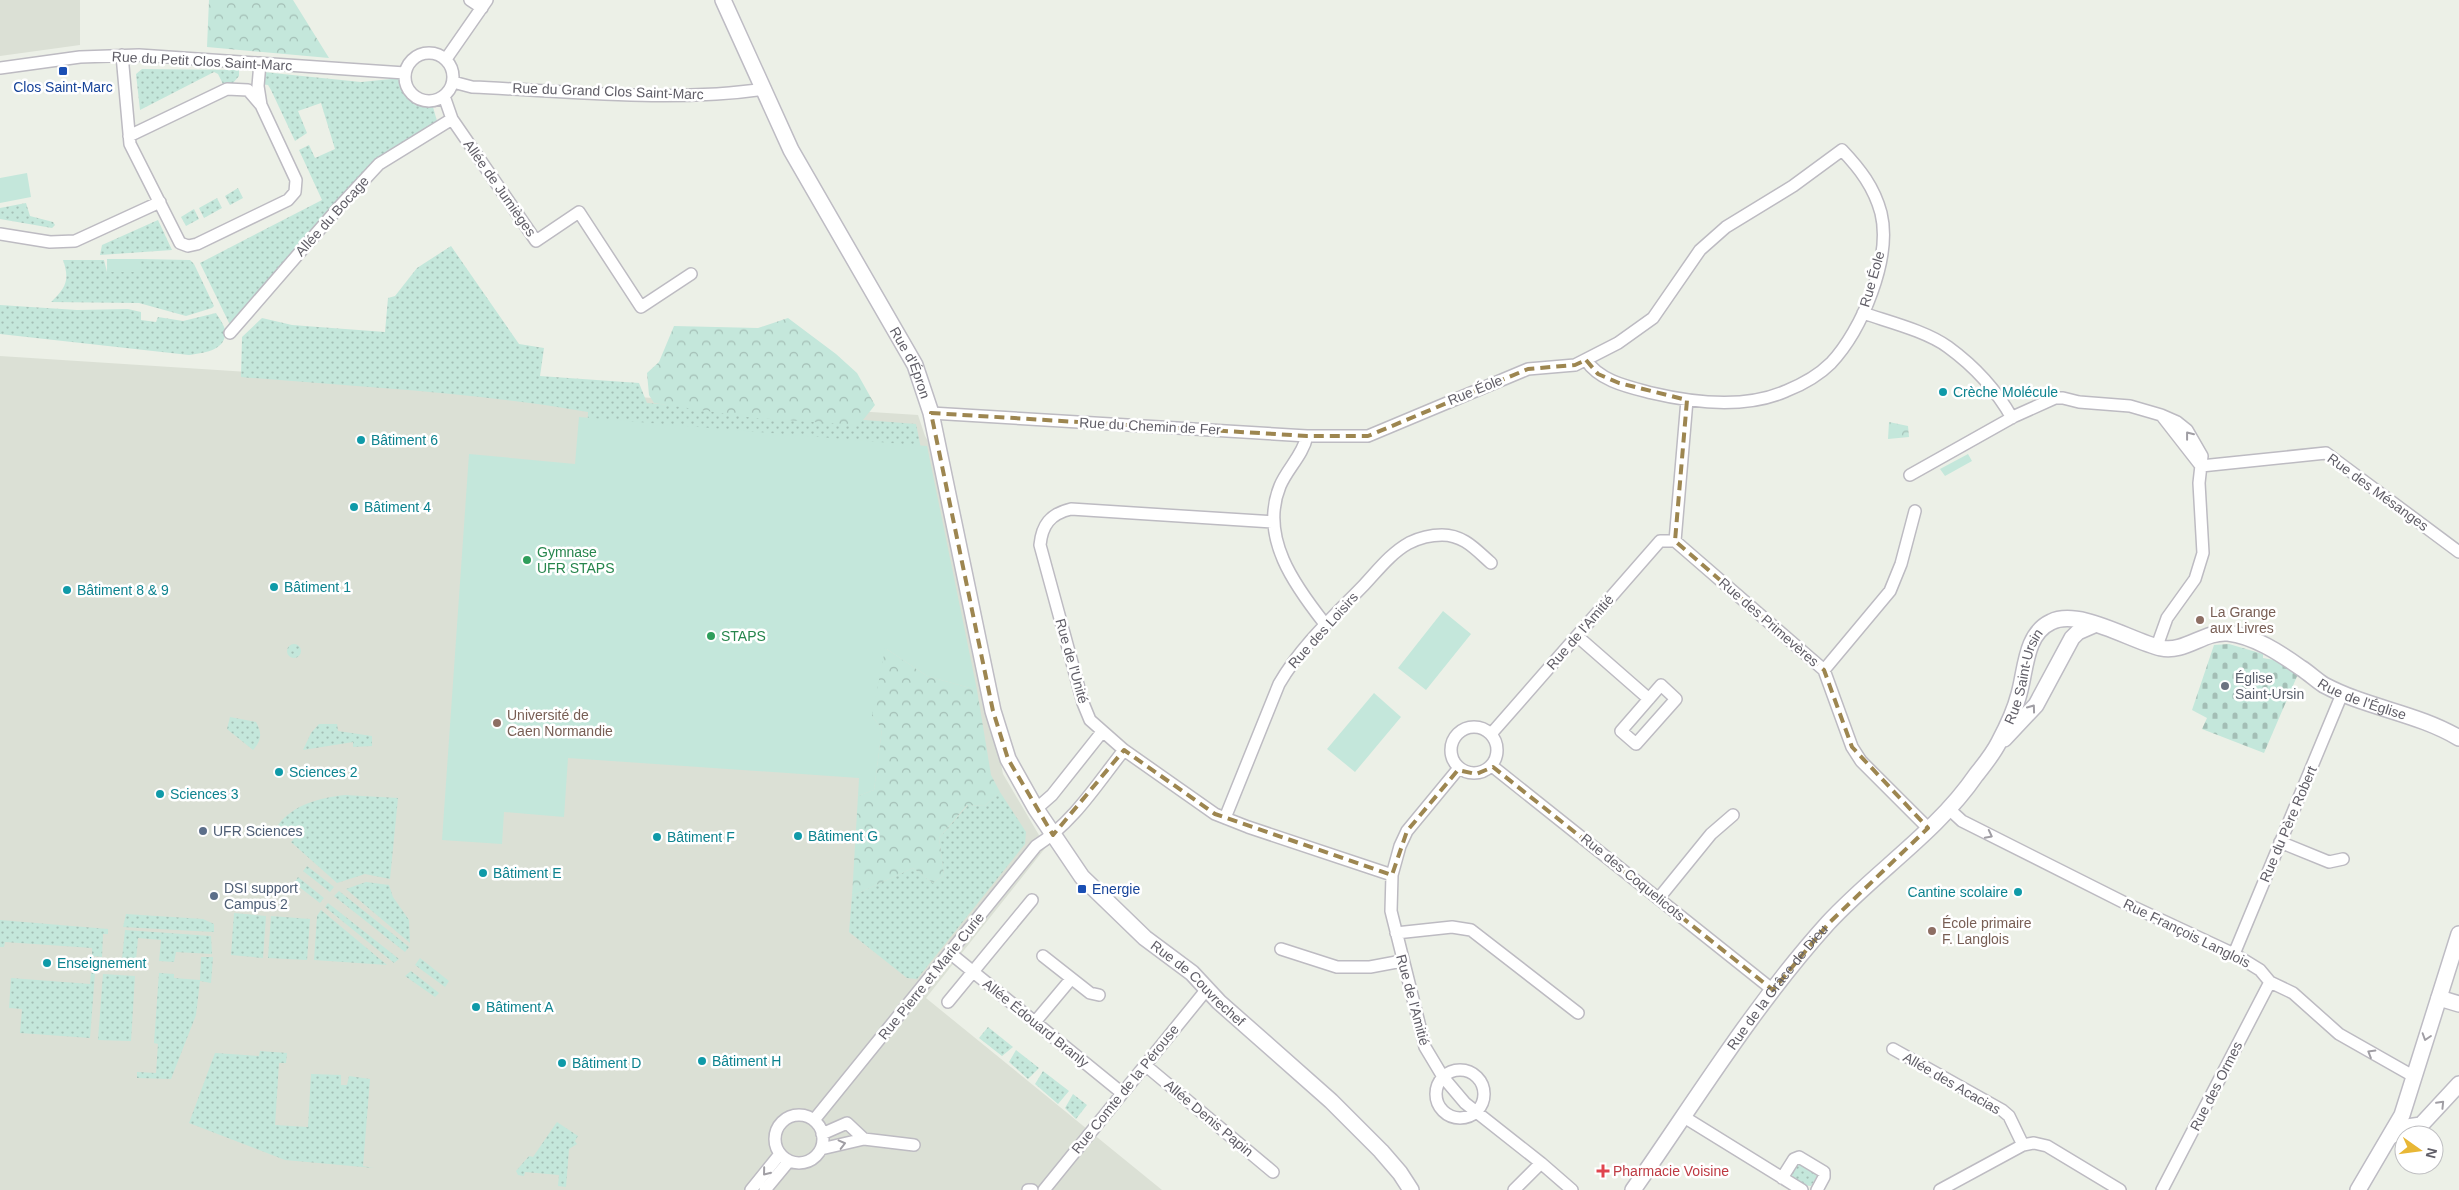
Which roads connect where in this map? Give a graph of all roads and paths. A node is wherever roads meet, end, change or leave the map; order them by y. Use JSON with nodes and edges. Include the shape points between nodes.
{"nodes":[{"id":1,"x":470,"y":0,"type":"edge"},
{"id":2,"x":722,"y":0,"type":"edge"},
{"id":3,"x":484,"y":4,"type":"edge"},
{"id":4,"x":122,"y":55,"type":"junction"},
{"id":5,"x":446,"y":59,"type":"junction"},
{"id":6,"x":260,"y":62,"type":"junction"},
{"id":7,"x":0,"y":68,"type":"edge"},
{"id":8,"x":405,"y":74,"type":"junction"},
{"id":9,"x":453,"y":82,"type":"junction"},
{"id":10,"x":764,"y":89,"type":"junction"},
{"id":11,"x":444,"y":96,"type":"junction"},
{"id":12,"x":262,"y":105,"type":"junction"},
{"id":13,"x":452,"y":119,"type":"junction"},
{"id":14,"x":129,"y":136,"type":"junction"},
{"id":15,"x":160,"y":202,"type":"junction"},
{"id":16,"x":0,"y":234,"type":"edge"},
{"id":17,"x":691,"y":274,"type":"dead end"},
{"id":18,"x":1862,"y":313,"type":"junction"},
{"id":19,"x":230,"y":333,"type":"dead end"},
{"id":20,"x":1586,"y":360,"type":"junction"},
{"id":21,"x":1687,"y":400,"type":"junction"},
{"id":22,"x":931,"y":413,"type":"junction"},
{"id":23,"x":2012,"y":418,"type":"junction"},
{"id":24,"x":1307,"y":436,"type":"junction"},
{"id":25,"x":1368,"y":436,"type":"joint"},
{"id":26,"x":2201,"y":466,"type":"junction"},
{"id":27,"x":1910,"y":475,"type":"dead end"},
{"id":28,"x":1915,"y":511,"type":"dead end"},
{"id":29,"x":1274,"y":522,"type":"junction"},
{"id":30,"x":1675,"y":541,"type":"junction"},
{"id":31,"x":2457,"y":547,"type":"edge"},
{"id":32,"x":1491,"y":563,"type":"dead end"},
{"id":33,"x":2057,"y":619,"type":"junction"},
{"id":34,"x":1325,"y":624,"type":"junction"},
{"id":35,"x":2094,"y":625,"type":"junction"},
{"id":36,"x":1577,"y":636,"type":"junction"},
{"id":37,"x":2072,"y":638,"type":"junction"},
{"id":38,"x":2157,"y":646,"type":"junction"},
{"id":39,"x":1824,"y":670,"type":"junction"},
{"id":40,"x":2342,"y":694,"type":"junction"},
{"id":41,"x":1649,"y":699,"type":"junction"},
{"id":42,"x":1102,"y":732,"type":"junction"},
{"id":43,"x":1491,"y":734,"type":"junction"},
{"id":44,"x":2459,"y":738,"type":"edge"},
{"id":45,"x":1999,"y":743,"type":"junction"},
{"id":46,"x":1124,"y":750,"type":"junction"},
{"id":47,"x":1008,"y":759,"type":"joint"},
{"id":48,"x":1492,"y":766,"type":"junction"},
{"id":49,"x":1459,"y":768,"type":"junction"},
{"id":50,"x":1948,"y":808,"type":"junction"},
{"id":51,"x":1036,"y":809,"type":"junction"},
{"id":52,"x":1733,"y":814,"type":"dead end"},
{"id":53,"x":1225,"y":818,"type":"junction"},
{"id":54,"x":1928,"y":828,"type":"junction"},
{"id":55,"x":1053,"y":836,"type":"junction"},
{"id":56,"x":2280,"y":842,"type":"junction"},
{"id":57,"x":2343,"y":859,"type":"dead end"},
{"id":58,"x":1392,"y":875,"type":"junction"},
{"id":59,"x":1659,"y":898,"type":"junction"},
{"id":60,"x":1032,"y":900,"type":"dead end"},
{"id":61,"x":1396,"y":932,"type":"junction"},
{"id":62,"x":2459,"y":934,"type":"edge"},
{"id":63,"x":1281,"y":949,"type":"dead end"},
{"id":64,"x":950,"y":953,"type":"junction"},
{"id":65,"x":2234,"y":954,"type":"junction"},
{"id":66,"x":1043,"y":956,"type":"dead end"},
{"id":67,"x":1402,"y":961,"type":"junction"},
{"id":68,"x":973,"y":972,"type":"junction"},
{"id":69,"x":1071,"y":979,"type":"junction"},
{"id":70,"x":2270,"y":982,"type":"junction"},
{"id":71,"x":1207,"y":989,"type":"junction"},
{"id":72,"x":1773,"y":990,"type":"junction"},
{"id":73,"x":1099,"y":995,"type":"dead end"},
{"id":74,"x":2439,"y":998,"type":"junction"},
{"id":75,"x":948,"y":1002,"type":"dead end"},
{"id":76,"x":2459,"y":1004,"type":"edge"},
{"id":77,"x":1578,"y":1013,"type":"dead end"},
{"id":78,"x":1035,"y":1022,"type":"junction"},
{"id":79,"x":1893,"y":1049,"type":"dead end"},
{"id":80,"x":1145,"y":1064,"type":"junction"},
{"id":81,"x":2413,"y":1076,"type":"junction"},
{"id":82,"x":1443,"y":1077,"type":"junction"},
{"id":83,"x":2459,"y":1084,"type":"edge"},
{"id":84,"x":1122,"y":1093,"type":"junction"},
{"id":85,"x":1476,"y":1112,"type":"junction"},
{"id":86,"x":1684,"y":1117,"type":"junction"},
{"id":87,"x":814,"y":1120,"type":"junction"},
{"id":88,"x":822,"y":1134,"type":"junction"},
{"id":89,"x":2391,"y":1136,"type":"junction"},
{"id":90,"x":864,"y":1138,"type":"junction"},
{"id":91,"x":2023,"y":1145,"type":"junction"},
{"id":92,"x":914,"y":1146,"type":"dead end"},
{"id":93,"x":821,"y":1149,"type":"junction"},
{"id":94,"x":784,"y":1157,"type":"junction"},
{"id":95,"x":1541,"y":1163,"type":"junction"},
{"id":96,"x":1273,"y":1172,"type":"dead end"},
{"id":97,"x":1782,"y":1178,"type":"junction"},
{"id":98,"x":1406,"y":1188,"type":"edge"},
{"id":99,"x":751,"y":1190,"type":"edge"},
{"id":100,"x":765,"y":1190,"type":"edge"},
{"id":101,"x":1044,"y":1190,"type":"edge"},
{"id":102,"x":1514,"y":1190,"type":"edge"},
{"id":103,"x":1572,"y":1190,"type":"edge"},
{"id":104,"x":1633,"y":1190,"type":"edge"},
{"id":105,"x":1802,"y":1190,"type":"edge"},
{"id":106,"x":1817,"y":1190,"type":"edge"},
{"id":107,"x":1940,"y":1190,"type":"edge"},
{"id":108,"x":2120,"y":1190,"type":"edge"},
{"id":109,"x":2162,"y":1190,"type":"edge"},
{"id":110,"x":2358,"y":1190,"type":"edge"}],
"edges":[{"from":1,"to":3,"type":"street"},
{"from":2,"to":10,"type":"street","name":"Rue d'Épron"},
{"from":3,"to":5,"type":"street"},
{"from":4,"to":6,"type":"street","name":"Rue du Petit Clos Saint-Marc"},
{"from":4,"to":7,"type":"street","name":"Rue du Petit Clos Saint-Marc"},
{"from":4,"to":14,"type":"street"},
{"from":5,"to":8,"type":"street","via":[[436,54],[420,55]]},
{"from":5,"to":9,"type":"street"},
{"from":6,"to":8,"type":"street","name":"Rue du Petit Clos Saint-Marc"},
{"from":6,"to":12,"type":"street","via":[[258,86]]},
{"from":8,"to":11,"type":"street","via":[[408,88],[416,98],[428,101]]},
{"from":9,"to":10,"type":"street","name":"Rue du Grand Clos Saint-Marc","via":[[472,87],[638,94]]},
{"from":9,"to":11,"type":"street"},
{"from":10,"to":22,"type":"street","name":"Rue d'Épron","via":[[791,150],[915,366]]},
{"from":11,"to":13,"type":"street","name":"Allée de Jumièges"},
{"from":12,"to":14,"type":"street","via":[[248,90],[228,89]]},
{"from":12,"to":15,"type":"street","via":[[296,180],[295,192],[288,200],[188,246],[180,243]]},
{"from":13,"to":17,"type":"street","name":"Allée de Jumièges","via":[[536,241],[579,212],[641,307]]},
{"from":13,"to":19,"type":"street","name":"Allée du Bocage","via":[[379,164]]},
{"from":14,"to":15,"type":"street"},
{"from":15,"to":16,"type":"street","via":[[75,241],[50,242]]},
{"from":18,"to":20,"type":"street","name":"Rue Éole","via":[[1882,258],[1881,216],[1870,184],[1842,150],[1794,186],[1726,227],[1700,250],[1653,318],[1618,343]]},
{"from":18,"to":21,"type":"street","name":"Rue Éole","via":[[1856,328],[1830,364],[1786,391],[1748,401]]},
{"from":18,"to":23,"type":"street","via":[[1948,347],[1997,392]]},
{"from":20,"to":21,"type":"street","name":"Rue Éole","via":[[1598,374],[1619,383]]},
{"from":20,"to":25,"type":"street","name":"Rue Éole","via":[[1575,366],[1528,369]]},
{"from":21,"to":30,"type":"street"},
{"from":22,"to":24,"type":"street","name":"Rue du Chemin de Fer"},
{"from":22,"to":47,"type":"street","name":"Rue d'Épron","via":[[983,672]]},
{"from":23,"to":26,"type":"street","via":[[2055,398],[2130,406],[2161,415]]},
{"from":23,"to":27,"type":"street"},
{"from":24,"to":25,"type":"street","name":"Rue du Chemin de Fer"},
{"from":24,"to":29,"type":"street","via":[[1306,444],[1280,485],[1274,504]]},
{"from":26,"to":31,"type":"street","name":"Rue des Mésanges","via":[[2326,452]]},
{"from":26,"to":38,"type":"street","via":[[2203,553],[2195,579],[2167,618]]},
{"from":28,"to":39,"type":"street","via":[[1890,591]]},
{"from":29,"to":34,"type":"street","via":[[1283,559]]},
{"from":29,"to":42,"type":"street","name":"Rue de l'Unité","via":[[1070,509],[1057,513],[1045,523],[1040,545],[1050,584],[1083,703],[1090,720]]},
{"from":30,"to":36,"type":"street","name":"Rue de l'Amitié","via":[[1660,541]]},
{"from":30,"to":39,"type":"street","name":"Rue des Primevères"},
{"from":32,"to":34,"type":"street","name":"Rue des Loisirs","via":[[1466,541],[1456,537],[1418,539],[1393,554]]},
{"from":33,"to":35,"type":"street","name":"Rue Saint-Ursin","via":[[2074,618]]},
{"from":33,"to":37,"type":"street","name":"Rue Saint-Ursin"},
{"from":33,"to":45,"type":"street","name":"Rue Saint-Ursin","via":[[2043,626],[2034,638],[2018,698]]},
{"from":34,"to":53,"type":"street","name":"Rue des Loisirs","via":[[1289,666],[1279,684]]},
{"from":35,"to":37,"type":"street"},
{"from":35,"to":38,"type":"street","name":"Rue Saint-Ursin"},
{"from":36,"to":41,"type":"street"},
{"from":36,"to":43,"type":"street","name":"Rue de l'Amitié"},
{"from":45,"to":37,"type":"street","name":"Rue Saint-Ursin","one_way":true,"via":[[2036,704]]},
{"from":38,"to":40,"type":"street","name":"Rue de l'Église","via":[[2164,649],[2179,647],[2216,633],[2241,636],[2273,649],[2320,683]]},
{"from":39,"to":54,"type":"street","name":"Rue des Primevères","via":[[1852,747],[1861,761]]},
{"from":40,"to":44,"type":"street","name":"Rue de l'Église","via":[[2424,720]]},
{"from":40,"to":56,"type":"street","name":"Rue du Père Robert"},
{"from":41,"to":41,"type":"street","via":[[1621,731],[1636,744],[1676,698],[1661,685]]},
{"from":42,"to":46,"type":"street","name":"Rue de l'Unité"},
{"from":42,"to":51,"type":"street","via":[[1052,795]]},
{"from":43,"to":48,"type":"street","via":[[1498,750]]},
{"from":43,"to":49,"type":"street","via":[[1477,727],[1456,734],[1450,748],[1454,763]]},
{"from":45,"to":50,"type":"street","name":"Rue Saint-Ursin"},
{"from":46,"to":53,"type":"street","name":"Rue de l'Unité","via":[[1199,804]]},
{"from":46,"to":55,"type":"street","name":"Rue Pierre et Marie Curie"},
{"from":47,"to":51,"type":"street","name":"Rue de Couvrechef"},
{"from":48,"to":49,"type":"street","via":[[1476,774]]},
{"from":48,"to":59,"type":"street","name":"Rue des Coquelicots"},
{"from":49,"to":58,"type":"street","name":"Rue de l'Amitié","via":[[1407,831]]},
{"from":50,"to":54,"type":"street","name":"Rue de la Grâce de Dieu"},
{"from":50,"to":65,"type":"street","name":"Rue François Langlois","one_way":true,"via":[[1962,821]]},
{"from":51,"to":55,"type":"street","name":"Rue de Couvrechef"},
{"from":52,"to":59,"type":"street","via":[[1711,834]]},
{"from":53,"to":58,"type":"street","name":"Rue de l'Unité"},
{"from":54,"to":72,"type":"street","name":"Rue de la Grâce de Dieu","via":[[1829,923]]},
{"from":55,"to":64,"type":"street","name":"Rue Pierre et Marie Curie","via":[[1036,846]]},
{"from":55,"to":71,"type":"street","name":"Rue de Couvrechef","via":[[1099,895]]},
{"from":56,"to":57,"type":"street","via":[[2329,862]]},
{"from":56,"to":65,"type":"street","name":"Rue du Père Robert"},
{"from":58,"to":61,"type":"street","name":"Rue de l'Amitié","via":[[1391,911]]},
{"from":59,"to":72,"type":"street","name":"Rue des Coquelicots"},
{"from":60,"to":68,"type":"street"},
{"from":61,"to":67,"type":"street","name":"Rue de l'Amitié"},
{"from":61,"to":77,"type":"street","via":[[1452,927],[1471,930]]},
{"from":62,"to":74,"type":"street"},
{"from":63,"to":67,"type":"street","via":[[1337,967]]},
{"from":64,"to":68,"type":"street","name":"Allée Édouard Branly"},
{"from":64,"to":87,"type":"street","name":"Rue Pierre et Marie Curie"},
{"from":65,"to":70,"type":"street","name":"Rue François Langlois","via":[[2260,970]]},
{"from":66,"to":69,"type":"street"},
{"from":67,"to":82,"type":"street","name":"Rue de l'Amitié","via":[[1425,1047]]},
{"from":68,"to":75,"type":"street"},
{"from":68,"to":78,"type":"street","name":"Allée Édouard Branly"},
{"from":69,"to":73,"type":"street","via":[[1090,993]]},
{"from":69,"to":78,"type":"street"},
{"from":81,"to":70,"type":"street","name":"Rue François Langlois","one_way":true,"via":[[2338,1034],[2293,993]]},
{"from":70,"to":109,"type":"street","name":"Rue des Ormes"},
{"from":71,"to":80,"type":"street","name":"Rue Comte de la Pérouse"},
{"from":71,"to":98,"type":"street","name":"Rue de Couvrechef","via":[[1358,1127],[1400,1173]]},
{"from":72,"to":86,"type":"street","name":"Rue de la Grâce de Dieu"},
{"from":74,"to":76,"type":"street"},
{"from":74,"to":81,"type":"street","one_way":true},
{"from":78,"to":84,"type":"street","name":"Allée Édouard Branly"},
{"from":79,"to":91,"type":"street","name":"Allée des Acacias","via":[[2002,1110],[2010,1116]]},
{"from":80,"to":84,"type":"street","name":"Rue Comte de la Pérouse"},
{"from":80,"to":96,"type":"street","name":"Allée Denis Papin"},
{"from":81,"to":89,"type":"street","via":[[2402,1115]]},
{"from":82,"to":85,"type":"street","name":"Rue de l'Amitié"},
{"from":82,"to":85,"type":"street","via":[[1436,1092],[1440,1107],[1453,1117],[1461,1118]]},
{"from":82,"to":85,"type":"street","via":[[1456,1070],[1464,1070],[1478,1077],[1484,1091],[1481,1106]]},
{"from":89,"to":83,"type":"street","one_way":true,"via":[[2407,1127],[2421,1125]]},
{"from":84,"to":101,"type":"street","name":"Rue Comte de la Pérouse"},
{"from":85,"to":95,"type":"street","name":"Rue de l'Amitié"},
{"from":86,"to":97,"type":"street"},
{"from":86,"to":104,"type":"street","name":"Rue de la Grâce de Dieu"},
{"from":87,"to":88,"type":"street"},
{"from":87,"to":94,"type":"street","via":[[801,1115],[782,1122],[775,1134],[776,1148]]},
{"from":88,"to":90,"type":"street","via":[[848,1123]]},
{"from":88,"to":93,"type":"street"},
{"from":89,"to":110,"type":"street"},
{"from":90,"to":92,"type":"street"},
{"from":93,"to":90,"type":"street","one_way":true},
{"from":91,"to":107,"type":"street"},
{"from":91,"to":108,"type":"street","via":[[2047,1146]]},
{"from":93,"to":94,"type":"street","via":[[809,1160],[796,1163]]},
{"from":94,"to":99,"type":"street","one_way":true},
{"from":94,"to":100,"type":"street"},
{"from":95,"to":102,"type":"street"},
{"from":95,"to":103,"type":"street","name":"Rue de l'Amitié"},
{"from":97,"to":105,"type":"street"},
{"from":97,"to":106,"type":"street","via":[[1794,1159],[1799,1157],[1824,1172]]}]}
